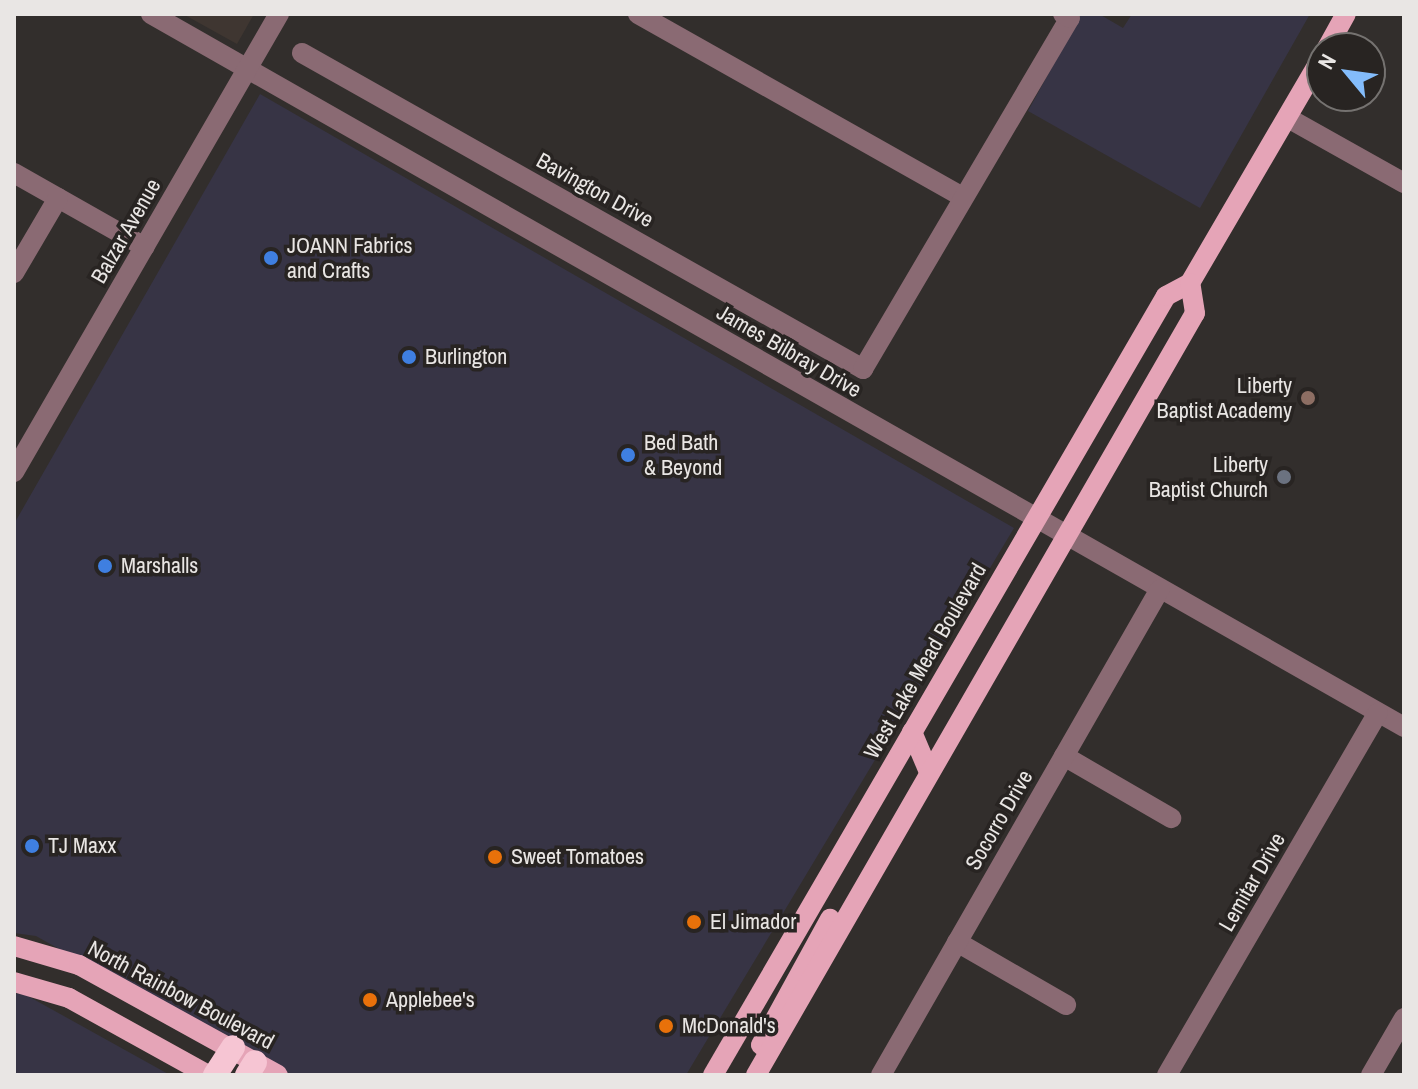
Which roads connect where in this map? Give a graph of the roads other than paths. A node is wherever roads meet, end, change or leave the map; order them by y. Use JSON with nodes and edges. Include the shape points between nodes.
{"nodes":[{"id":1,"x":151,"y":14,"type":"edge"},
{"id":2,"x":279,"y":14,"type":"edge"},
{"id":3,"x":638,"y":14,"type":"edge"},
{"id":4,"x":1346,"y":14,"type":"edge"},
{"id":5,"x":1066,"y":16,"type":"edge"},
{"id":6,"x":1336,"y":32,"type":"edge"},
{"id":7,"x":302,"y":53,"type":"dead end"},
{"id":8,"x":247,"y":70,"type":"junction"},
{"id":9,"x":1306,"y":86,"type":"edge"},
{"id":10,"x":1288,"y":118,"type":"junction"},
{"id":11,"x":14,"y":173,"type":"edge"},
{"id":12,"x":1404,"y":183,"type":"edge"},
{"id":13,"x":963,"y":197,"type":"junction"},
{"id":14,"x":58,"y":198,"type":"junction"},
{"id":15,"x":145,"y":247,"type":"junction"},
{"id":16,"x":14,"y":273,"type":"edge"},
{"id":17,"x":1190,"y":283,"type":"junction"},
{"id":18,"x":14,"y":472,"type":"edge"},
{"id":19,"x":1036,"y":519,"type":"junction"},
{"id":20,"x":1064,"y":535,"type":"junction"},
{"id":21,"x":1160,"y":589,"type":"junction"},
{"id":22,"x":1378,"y":713,"type":"junction"},
{"id":23,"x":1404,"y":727,"type":"edge"},
{"id":24,"x":912,"y":732,"type":"junction"},
{"id":25,"x":1064,"y":756,"type":"junction"},
{"id":26,"x":929,"y":772,"type":"junction"},
{"id":27,"x":1171,"y":818,"type":"dead end"},
{"id":28,"x":899,"y":825,"type":"junction"},
{"id":29,"x":800,"y":924,"type":"junction"},
{"id":30,"x":820,"y":935,"type":"junction"},
{"id":31,"x":957,"y":942,"type":"junction"},
{"id":32,"x":14,"y":946,"type":"edge"},
{"id":33,"x":14,"y":982,"type":"edge"},
{"id":34,"x":1066,"y":1005,"type":"dead end"},
{"id":35,"x":1403,"y":1022,"type":"edge"},
{"id":36,"x":233,"y":1047,"type":"junction"},
{"id":37,"x":251,"y":1068,"type":"edge"},
{"id":38,"x":208,"y":1075,"type":"edge"},
{"id":39,"x":215,"y":1075,"type":"edge"},
{"id":40,"x":278,"y":1075,"type":"edge"},
{"id":41,"x":713,"y":1075,"type":"edge"},
{"id":42,"x":753,"y":1075,"type":"edge"},
{"id":43,"x":881,"y":1075,"type":"edge"},
{"id":44,"x":1167,"y":1075,"type":"edge"},
{"id":45,"x":1371,"y":1075,"type":"edge"}],
"edges":[{"from":1,"to":8,"type":"street","name":"James Bilbray Drive"},
{"from":2,"to":8,"type":"street","name":"Balzar Avenue"},
{"from":3,"to":13,"type":"street"},
{"from":4,"to":6,"type":"main road"},
{"from":5,"to":13,"type":"street"},
{"from":7,"to":13,"type":"street","name":"Bavington Drive","via":[[863,369]]},
{"from":8,"to":15,"type":"street","name":"Balzar Avenue"},
{"from":8,"to":19,"type":"street","name":"James Bilbray Drive"},
{"from":9,"to":10,"type":"main road","name":"West Lake Mead Boulevard"},
{"from":10,"to":12,"type":"street"},
{"from":10,"to":17,"type":"main road","name":"West Lake Mead Boulevard"},
{"from":11,"to":14,"type":"street"},
{"from":14,"to":15,"type":"street"},
{"from":14,"to":16,"type":"street"},
{"from":15,"to":18,"type":"street","name":"Balzar Avenue"},
{"from":17,"to":19,"type":"main road","name":"West Lake Mead Boulevard","via":[[1166,296]]},
{"from":17,"to":20,"type":"main road","via":[[1195,313]]},
{"from":19,"to":20,"type":"street","name":"James Bilbray Drive"},
{"from":19,"to":24,"type":"main road","name":"West Lake Mead Boulevard"},
{"from":20,"to":21,"type":"street","name":"James Bilbray Drive"},
{"from":20,"to":26,"type":"main road"},
{"from":21,"to":22,"type":"street","name":"James Bilbray Drive"},
{"from":21,"to":25,"type":"street","name":"Socorro Drive"},
{"from":22,"to":23,"type":"street","name":"James Bilbray Drive"},
{"from":22,"to":44,"type":"street","name":"Lemitar Drive"},
{"from":24,"to":26,"type":"main road"},
{"from":24,"to":29,"type":"main road","name":"West Lake Mead Boulevard"},
{"from":25,"to":27,"type":"street"},
{"from":25,"to":31,"type":"street","name":"Socorro Drive"},
{"from":26,"to":28,"type":"main road"},
{"from":28,"to":30,"type":"main road","via":[[875,840]]},
{"from":28,"to":42,"type":"main road"},
{"from":29,"to":30,"type":"main road"},
{"from":29,"to":41,"type":"main road","name":"West Lake Mead Boulevard"},
{"from":30,"to":42,"type":"main road","via":[[772,1019]]},
{"from":31,"to":34,"type":"street"},
{"from":31,"to":43,"type":"street","name":"Socorro Drive"},
{"from":32,"to":36,"type":"main road","name":"North Rainbow Boulevard","via":[[79,965]]},
{"from":33,"to":38,"type":"main road","via":[[69,998]]},
{"from":35,"to":45,"type":"street"},
{"from":36,"to":37,"type":"main road","name":"North Rainbow Boulevard"},
{"from":36,"to":39,"type":"highway"},
{"from":37,"to":40,"type":"main road","name":"North Rainbow Boulevard"}]}
